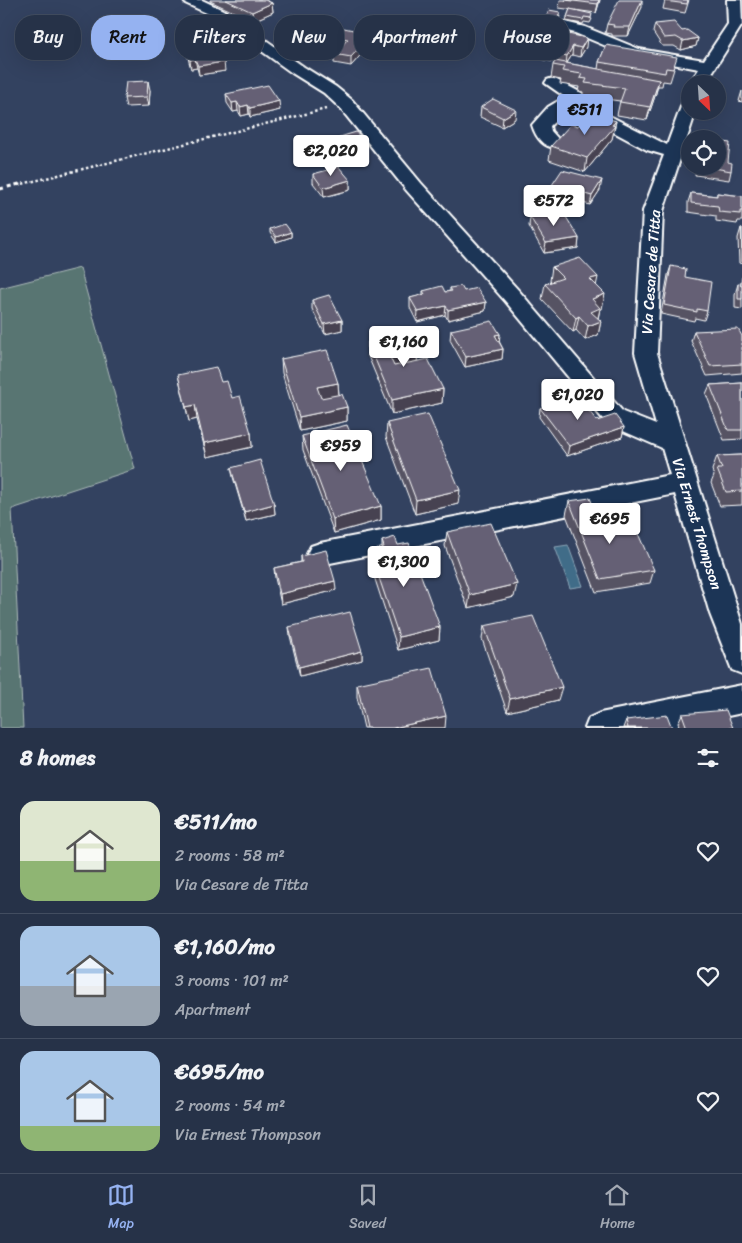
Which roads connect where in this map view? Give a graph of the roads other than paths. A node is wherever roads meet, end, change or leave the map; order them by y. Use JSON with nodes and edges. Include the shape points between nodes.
{"nodes":[{"id":1,"x":190,"y":0,"type":"edge"},
{"id":2,"x":734,"y":0,"type":"edge"},
{"id":3,"x":569,"y":27,"type":"edge"},
{"id":4,"x":709,"y":66,"type":"junction"},
{"id":5,"x":703,"y":75,"type":"edge"},
{"id":6,"x":553,"y":83,"type":"dead end"},
{"id":7,"x":684,"y":120,"type":"edge"},
{"id":8,"x":553,"y":143,"type":"edge"},
{"id":9,"x":674,"y":149,"type":"junction"},
{"id":10,"x":673,"y":442,"type":"junction"},
{"id":11,"x":685,"y":482,"type":"junction"},
{"id":12,"x":320,"y":554,"type":"edge"},
{"id":13,"x":742,"y":662,"type":"edge"},
{"id":14,"x":742,"y":699,"type":"edge"},
{"id":15,"x":600,"y":728,"type":"edge"}],
"edges":[{"from":1,"to":10,"type":"street","via":[[218,13],[346,104],[615,418]]},
{"from":2,"to":4,"type":"street","via":[[735,24]]},
{"from":3,"to":4,"type":"street","via":[[635,53]]},
{"from":4,"to":5,"type":"street"},
{"from":6,"to":9,"type":"street"},
{"from":7,"to":9,"type":"street","name":"Via Cesare de Titta"},
{"from":8,"to":9,"type":"street","via":[[541,125],[568,100],[653,146]]},
{"from":9,"to":10,"type":"street","name":"Via Cesare de Titta","via":[[653,211],[646,353]]},
{"from":10,"to":11,"type":"street","name":"Via Ernest Thompson"},
{"from":11,"to":12,"type":"street"},
{"from":11,"to":13,"type":"street","name":"Via Ernest Thompson","via":[[724,614]]},
{"from":14,"to":15,"type":"street"}]}
